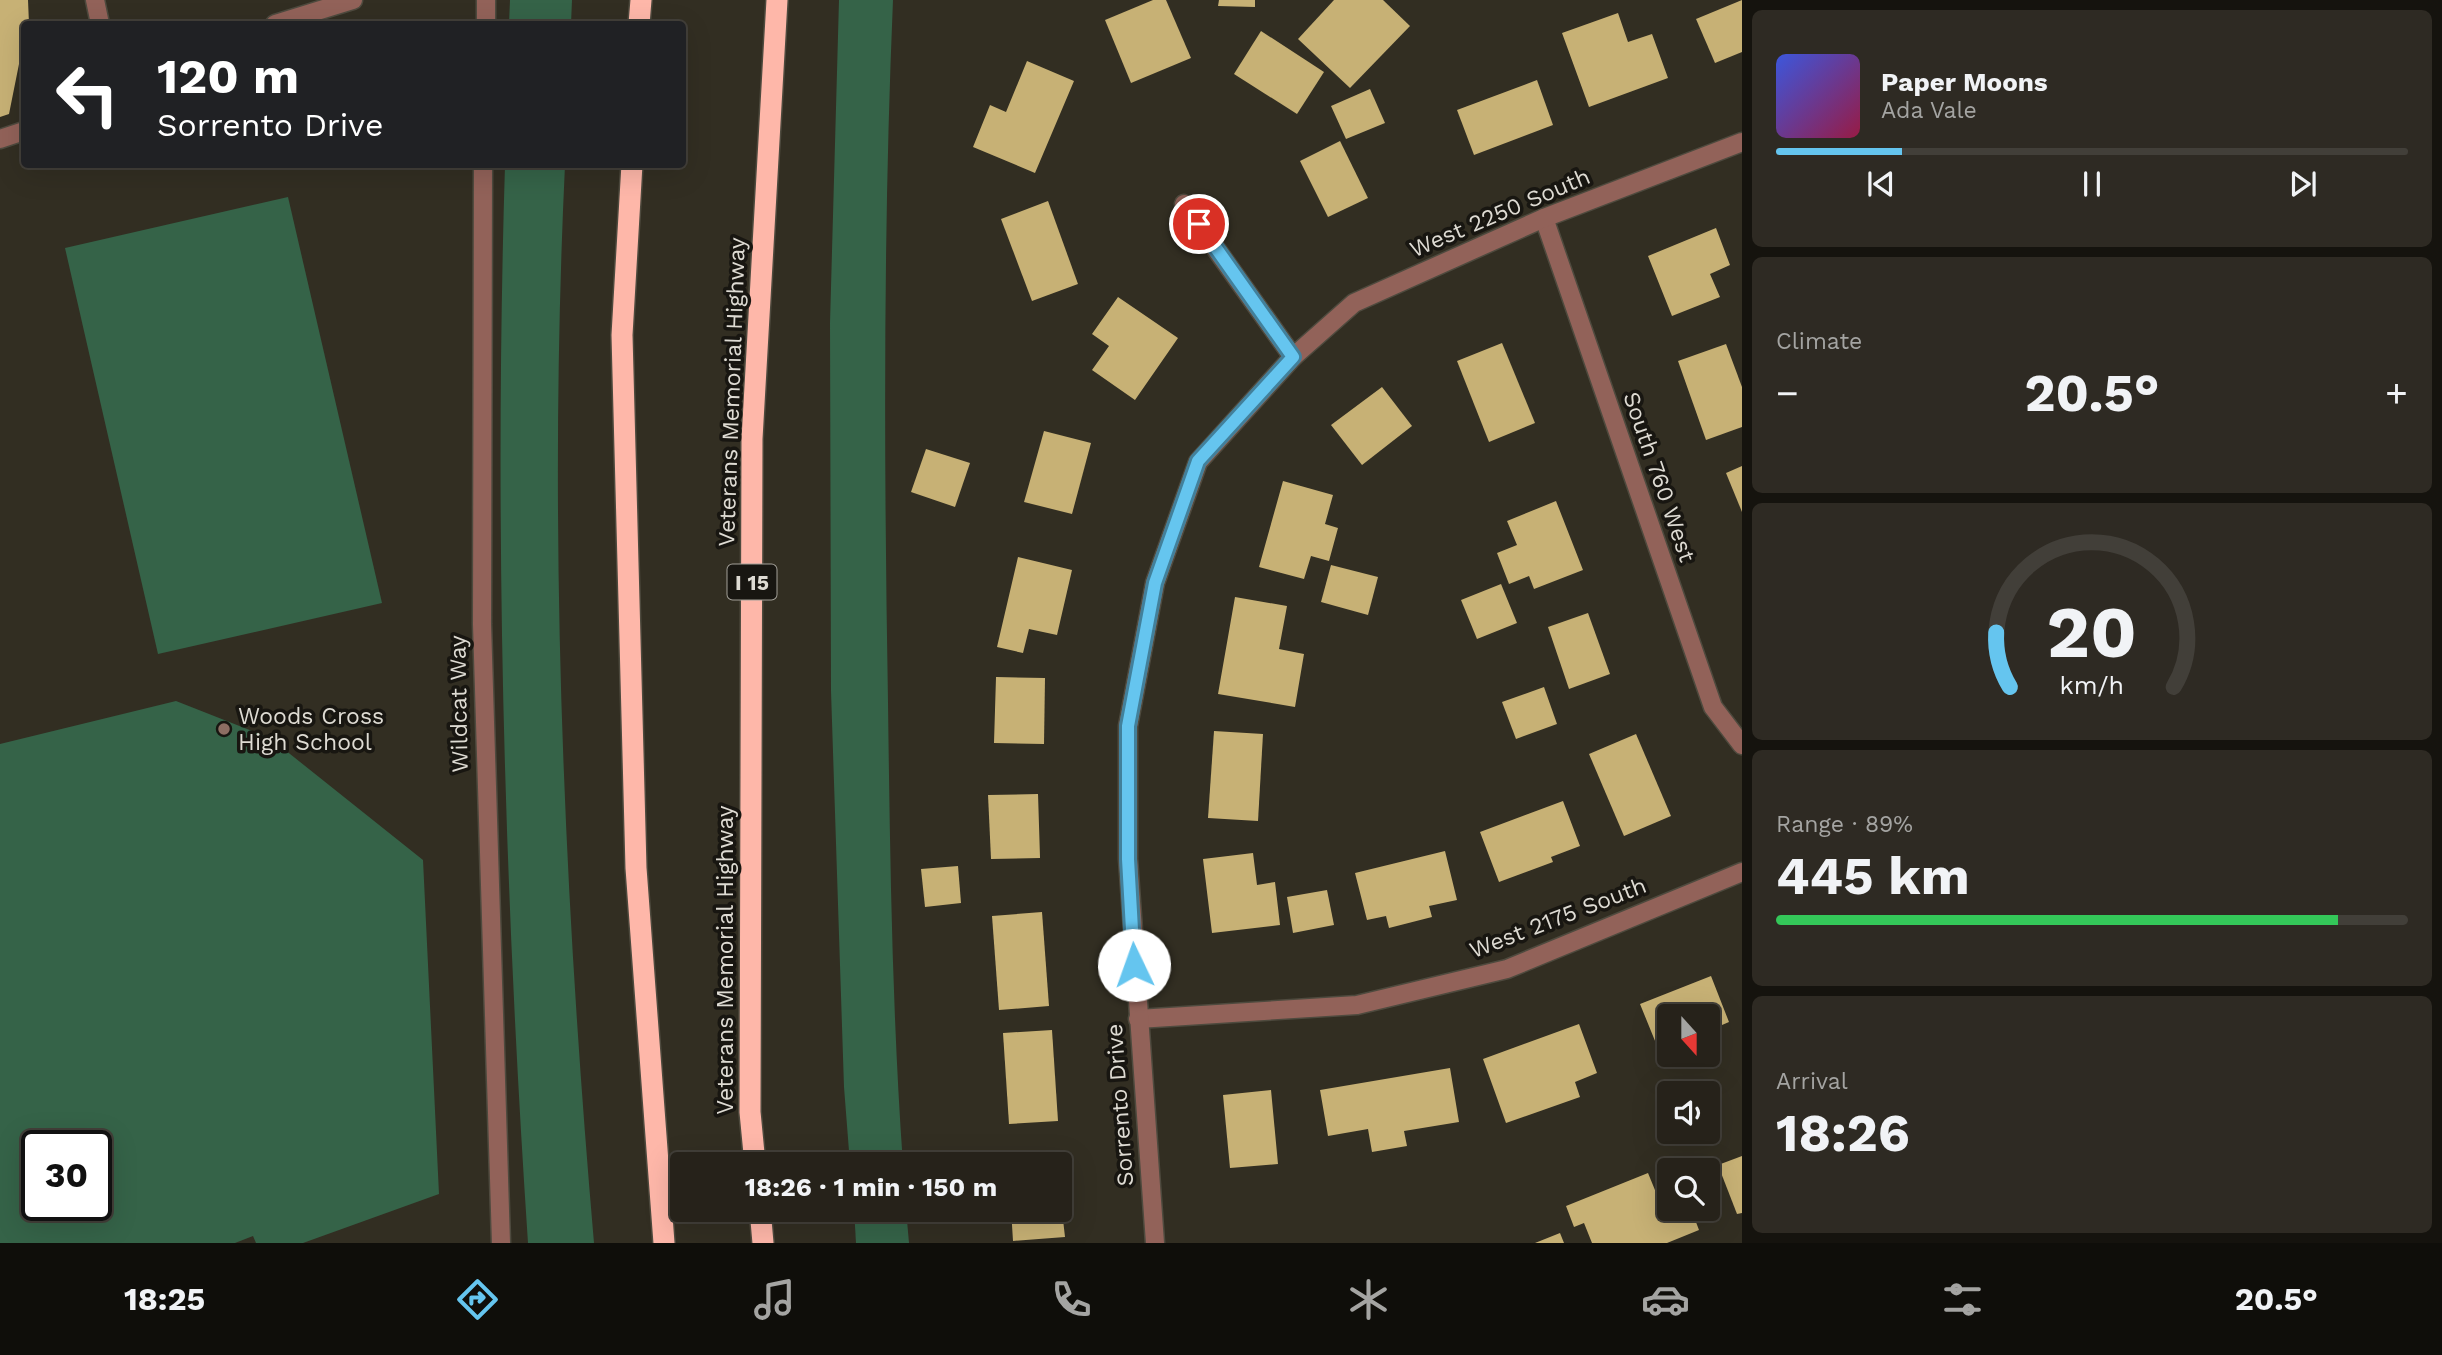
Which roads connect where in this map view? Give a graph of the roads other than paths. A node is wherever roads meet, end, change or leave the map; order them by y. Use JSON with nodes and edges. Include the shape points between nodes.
{"nodes":[{"id":1,"x":95,"y":0,"type":"edge"},
{"id":2,"x":353,"y":0,"type":"edge"},
{"id":3,"x":486,"y":0,"type":"edge"},
{"id":4,"x":641,"y":0,"type":"edge"},
{"id":5,"x":777,"y":0,"type":"edge"},
{"id":6,"x":99,"y":21,"type":"edge"},
{"id":7,"x":285,"y":21,"type":"edge"},
{"id":8,"x":486,"y":21,"type":"edge"},
{"id":9,"x":639,"y":21,"type":"edge"},
{"id":10,"x":21,"y":132,"type":"edge"},
{"id":11,"x":0,"y":139,"type":"edge"},
{"id":12,"x":1742,"y":142,"type":"edge"},
{"id":13,"x":483,"y":168,"type":"edge"},
{"id":14,"x":632,"y":168,"type":"edge"},
{"id":15,"x":1184,"y":204,"type":"dead end"},
{"id":16,"x":1544,"y":218,"type":"junction"},
{"id":17,"x":1293,"y":357,"type":"junction"},
{"id":18,"x":1742,"y":745,"type":"edge"},
{"id":19,"x":1742,"y":872,"type":"edge"},
{"id":20,"x":1138,"y":1019,"type":"junction"},
{"id":21,"x":754,"y":1152,"type":"edge"},
{"id":22,"x":761,"y":1222,"type":"edge"},
{"id":23,"x":501,"y":1243,"type":"edge"},
{"id":24,"x":664,"y":1243,"type":"edge"},
{"id":25,"x":763,"y":1243,"type":"edge"},
{"id":26,"x":1155,"y":1243,"type":"edge"}],
"edges":[{"from":1,"to":6,"type":"street"},
{"from":2,"to":7,"type":"street"},
{"from":3,"to":8,"type":"street"},
{"from":4,"to":9,"type":"highway"},
{"from":5,"to":21,"type":"highway","name":"Veterans Memorial Highway","number":"I 15","via":[[752,439],[750,1112]]},
{"from":10,"to":11,"type":"street"},
{"from":12,"to":16,"type":"street","name":"West 2250 South"},
{"from":13,"to":23,"type":"street","name":"Wildcat Way","via":[[482,624]]},
{"from":14,"to":24,"type":"highway","via":[[622,335],[636,868]]},
{"from":15,"to":17,"type":"street"},
{"from":16,"to":17,"type":"street","name":"West 2250 South","via":[[1354,303]]},
{"from":16,"to":18,"type":"street","name":"South 760 West","via":[[1713,707]]},
{"from":17,"to":20,"type":"street","name":"Sorrento Drive","via":[[1198,461],[1155,583],[1128,726],[1128,859]]},
{"from":19,"to":20,"type":"street","name":"West 2175 South","via":[[1507,969],[1357,1006]]},
{"from":20,"to":26,"type":"street","name":"Sorrento Drive"},
{"from":22,"to":25,"type":"highway"}]}
